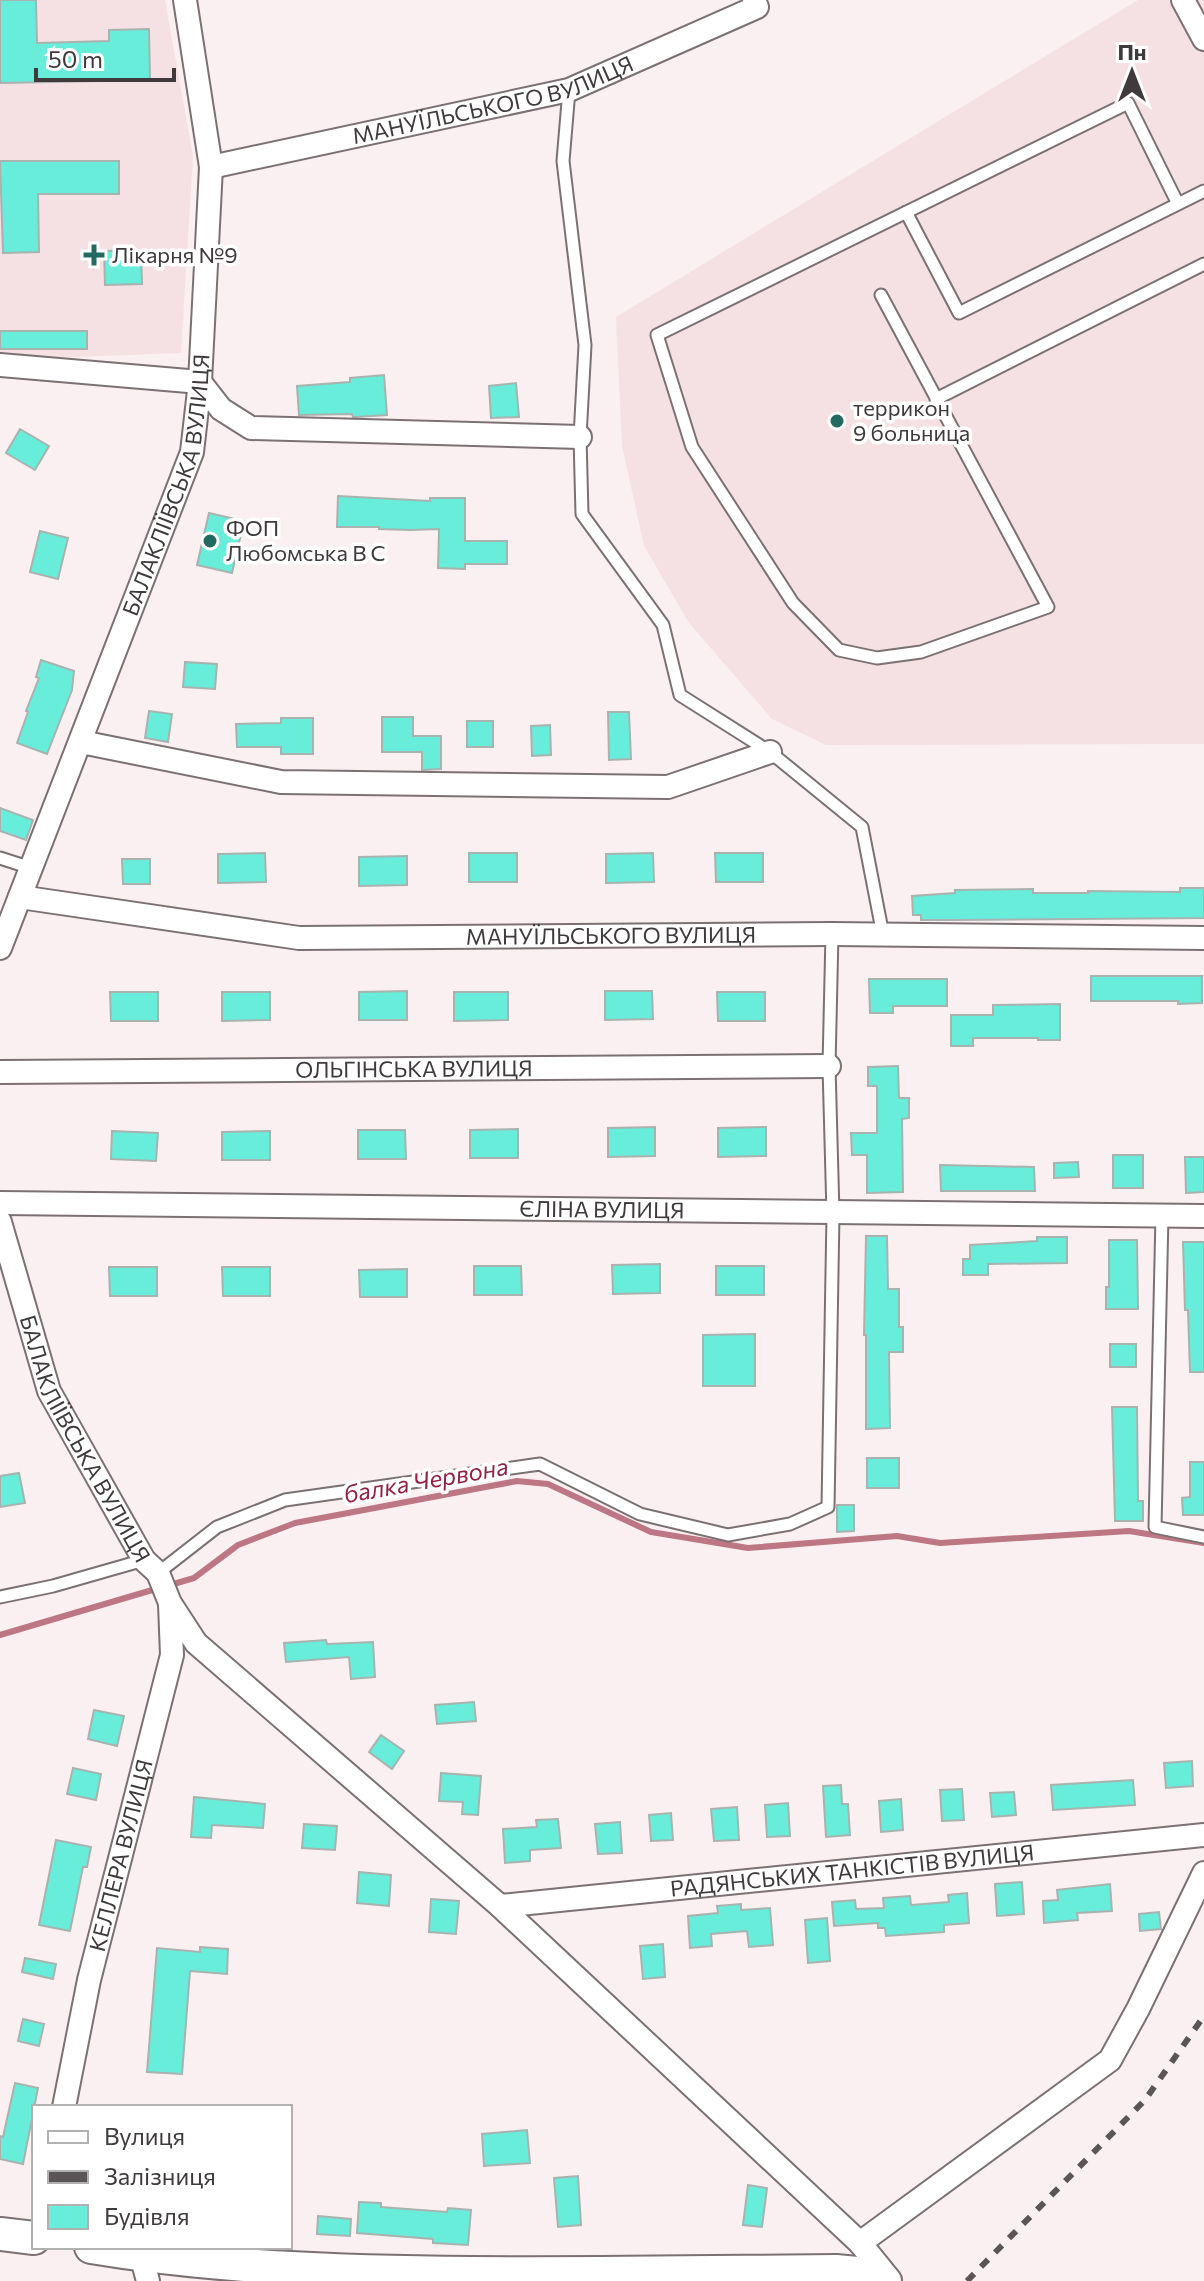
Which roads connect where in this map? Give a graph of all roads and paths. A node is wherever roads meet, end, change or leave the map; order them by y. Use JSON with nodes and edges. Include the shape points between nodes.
{"nodes":[{"id":1,"x":185,"y":0,"type":"edge"},
{"id":2,"x":754,"y":0,"type":"edge"},
{"id":3,"x":1183,"y":0,"type":"edge"},
{"id":4,"x":1204,"y":39,"type":"edge"},
{"id":5,"x":569,"y":90,"type":"junction"},
{"id":6,"x":211,"y":167,"type":"junction"},
{"id":7,"x":1204,"y":191,"type":"edge"},
{"id":8,"x":1178,"y":204,"type":"junction"},
{"id":9,"x":906,"y":212,"type":"junction"},
{"id":10,"x":1204,"y":264,"type":"edge"},
{"id":11,"x":881,"y":295,"type":"dead end"},
{"id":12,"x":0,"y":365,"type":"edge"},
{"id":13,"x":200,"y":382,"type":"junction"},
{"id":14,"x":936,"y":399,"type":"junction"},
{"id":15,"x":580,"y":437,"type":"junction"},
{"id":16,"x":81,"y":742,"type":"junction"},
{"id":17,"x":770,"y":752,"type":"junction"},
{"id":18,"x":0,"y":858,"type":"edge"},
{"id":19,"x":31,"y":868,"type":"junction"},
{"id":20,"x":20,"y":897,"type":"junction"},
{"id":21,"x":832,"y":934,"type":"junction"},
{"id":22,"x":883,"y":936,"type":"junction"},
{"id":23,"x":1204,"y":938,"type":"edge"},
{"id":24,"x":0,"y":948,"type":"edge"},
{"id":25,"x":829,"y":1066,"type":"junction"},
{"id":26,"x":0,"y":1072,"type":"edge"},
{"id":27,"x":0,"y":1203,"type":"edge"},
{"id":28,"x":833,"y":1214,"type":"junction"},
{"id":29,"x":1162,"y":1216,"type":"junction"},
{"id":30,"x":1204,"y":1216,"type":"edge"},
{"id":31,"x":0,"y":1222,"type":"edge"},
{"id":32,"x":1204,"y":1537,"type":"edge"},
{"id":33,"x":151,"y":1567,"type":"junction"},
{"id":34,"x":0,"y":1597,"type":"edge"},
{"id":35,"x":170,"y":1603,"type":"junction"},
{"id":36,"x":1204,"y":1835,"type":"edge"},
{"id":37,"x":1204,"y":1873,"type":"edge"},
{"id":38,"x":500,"y":1906,"type":"junction"},
{"id":39,"x":64,"y":2105,"type":"edge"},
{"id":40,"x":0,"y":2234,"type":"edge"},
{"id":41,"x":32,"y":2238,"type":"edge"},
{"id":42,"x":860,"y":2243,"type":"junction"},
{"id":43,"x":96,"y":2249,"type":"edge"},
{"id":44,"x":144,"y":2268,"type":"edge"},
{"id":45,"x":830,"y":2276,"type":"edge"},
{"id":46,"x":884,"y":2281,"type":"edge"},
{"id":47,"x":891,"y":2281,"type":"edge"}],
"edges":[{"from":1,"to":6,"type":"street","name":"БАЛАКЛІЇВСЬКА ВУЛИЦЯ"},
{"from":2,"to":5,"type":"street","name":"МАНУЇЛЬСЬКОГО ВУЛИЦЯ","via":[[757,7]]},
{"from":3,"to":4,"type":"street"},
{"from":5,"to":6,"type":"street","name":"МАНУЇЛЬСЬКОГО ВУЛИЦЯ"},
{"from":5,"to":15,"type":"lane","via":[[563,161],[585,345]]},
{"from":6,"to":13,"type":"street","name":"БАЛАКЛІЇВСЬКА ВУЛИЦЯ"},
{"from":7,"to":8,"type":"lane"},
{"from":8,"to":9,"type":"lane","via":[[959,313]]},
{"from":8,"to":9,"type":"lane","via":[[1128,103]]},
{"from":9,"to":14,"type":"lane","via":[[657,335],[692,447],[793,603],[839,650],[877,658],[921,652],[1048,607]]},
{"from":10,"to":14,"type":"lane"},
{"from":11,"to":14,"type":"lane"},
{"from":12,"to":13,"type":"street"},
{"from":13,"to":15,"type":"street","via":[[221,409],[251,428]]},
{"from":13,"to":16,"type":"street","name":"БАЛАКЛІЇВСЬКА ВУЛИЦЯ","via":[[192,452]]},
{"from":15,"to":17,"type":"lane","via":[[582,514],[663,625],[680,695]]},
{"from":16,"to":17,"type":"street","via":[[281,782],[668,787]]},
{"from":16,"to":19,"type":"street","name":"БАЛАКЛІЇВСЬКА ВУЛИЦЯ"},
{"from":17,"to":22,"type":"lane","via":[[862,827]]},
{"from":18,"to":19,"type":"lane"},
{"from":19,"to":20,"type":"street","name":"БАЛАКЛІЇВСЬКА ВУЛИЦЯ"},
{"from":20,"to":21,"type":"street","name":"МАНУЇЛЬСЬКОГО ВУЛИЦЯ","via":[[299,938]]},
{"from":20,"to":24,"type":"street","name":"БАЛАКЛІЇВСЬКА ВУЛИЦЯ"},
{"from":21,"to":22,"type":"street","name":"МАНУЇЛЬСЬКОГО ВУЛИЦЯ"},
{"from":21,"to":25,"type":"lane"},
{"from":22,"to":23,"type":"street","name":"МАНУЇЛЬСЬКОГО ВУЛИЦЯ"},
{"from":25,"to":26,"type":"street","name":"ОЛЬГІНСЬКА ВУЛИЦЯ"},
{"from":25,"to":28,"type":"lane"},
{"from":27,"to":28,"type":"street","name":"ЄЛІНА ВУЛИЦЯ"},
{"from":28,"to":29,"type":"street","name":"ЄЛІНА ВУЛИЦЯ"},
{"from":28,"to":33,"type":"lane","via":[[828,1507],[790,1524],[728,1535],[640,1514],[540,1464],[285,1500],[217,1527]]},
{"from":29,"to":30,"type":"street","name":"ЄЛІНА ВУЛИЦЯ"},
{"from":29,"to":32,"type":"lane","via":[[1155,1527]]},
{"from":31,"to":33,"type":"street","name":"БАЛАКЛІЇВСЬКА ВУЛИЦЯ","via":[[49,1391]]},
{"from":33,"to":34,"type":"lane"},
{"from":33,"to":35,"type":"street","name":"БАЛАКЛІЇВСЬКА ВУЛИЦЯ"},
{"from":35,"to":38,"type":"street","via":[[196,1643]]},
{"from":35,"to":39,"type":"street","name":"КЕЛЛЕРА ВУЛИЦЯ","via":[[172,1655],[89,1980]]},
{"from":36,"to":38,"type":"street","name":"РАДЯНСЬКИХ ТАНКІСТІВ ВУЛИЦЯ"},
{"from":37,"to":42,"type":"street","via":[[1110,2060]]},
{"from":38,"to":42,"type":"street"},
{"from":40,"to":41,"type":"street"},
{"from":42,"to":47,"type":"street"},
{"from":43,"to":44,"type":"street"},
{"from":44,"to":45,"type":"street"},
{"from":45,"to":46,"type":"street","via":[[867,2274]]}]}
